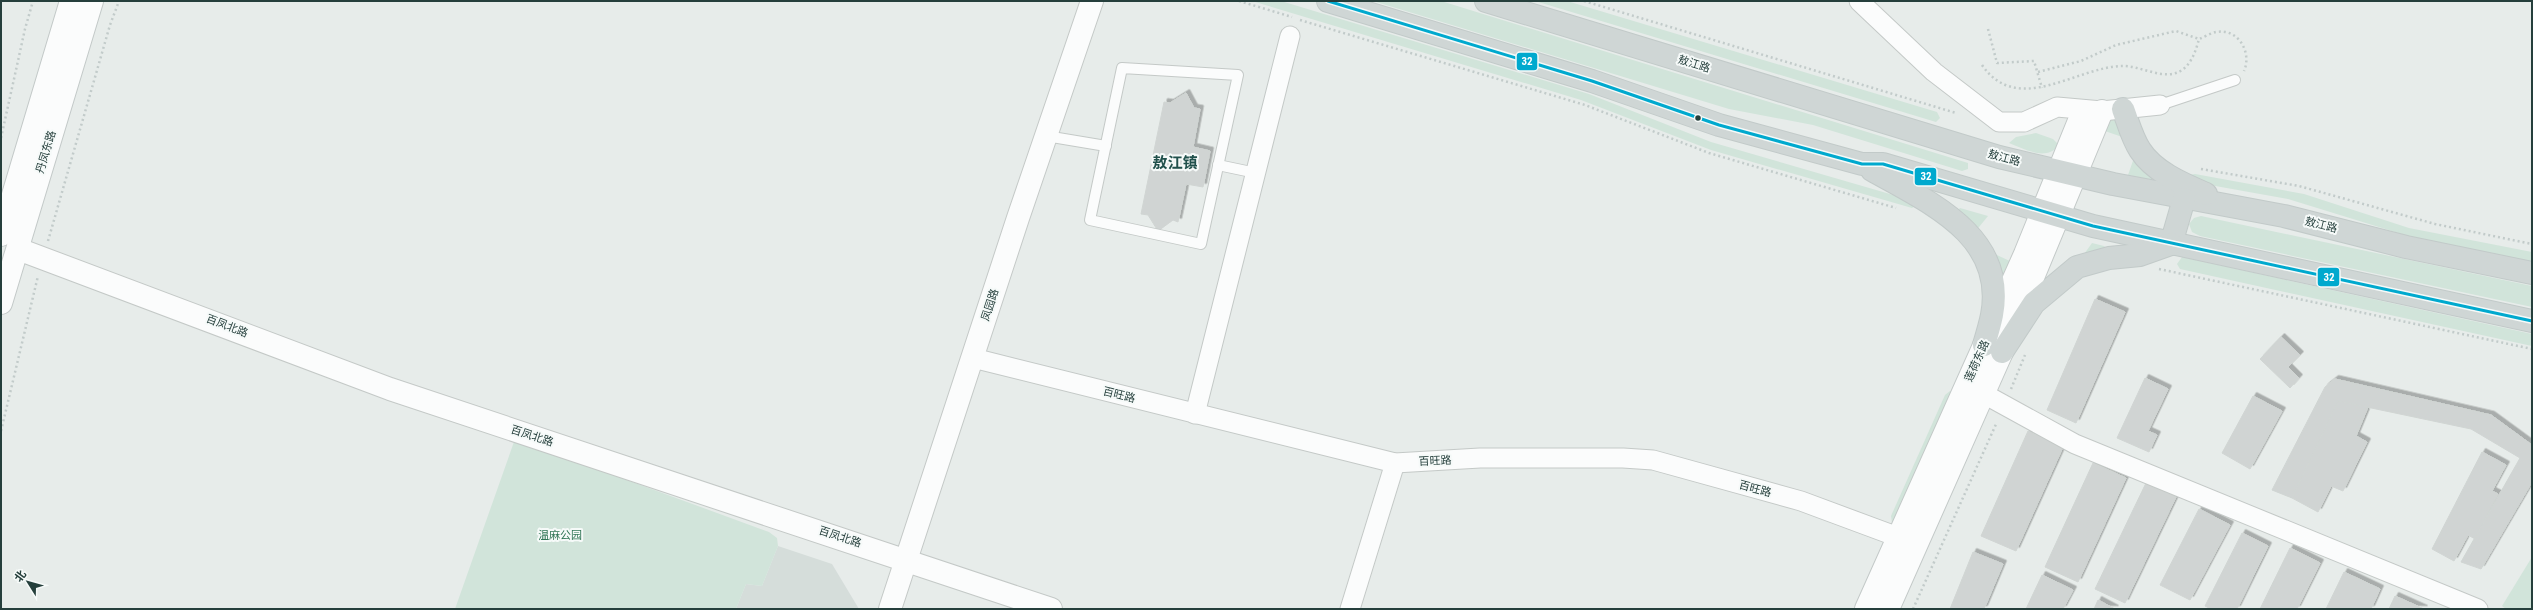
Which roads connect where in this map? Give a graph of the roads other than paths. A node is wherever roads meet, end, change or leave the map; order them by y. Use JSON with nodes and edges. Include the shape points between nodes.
{"nodes":[{"id":1,"x":71,"y":1,"type":"edge"},
{"id":2,"x":92,"y":1,"type":"edge"},
{"id":3,"x":1092,"y":1,"type":"edge"},
{"id":4,"x":1328,"y":1,"type":"edge"},
{"id":5,"x":1486,"y":1,"type":"edge"},
{"id":6,"x":1859,"y":1,"type":"edge"},
{"id":7,"x":1290,"y":36,"type":"dead end"},
{"id":8,"x":2235,"y":80,"type":"road end"},
{"id":9,"x":2160,"y":105,"type":"joint"},
{"id":10,"x":2124,"y":109,"type":"junction"},
{"id":11,"x":2093,"y":111,"type":"junction"},
{"id":12,"x":1046,"y":136,"type":"junction"},
{"id":13,"x":1106,"y":146,"type":"junction"},
{"id":14,"x":1862,"y":164,"type":"junction"},
{"id":15,"x":1218,"y":165,"type":"junction"},
{"id":16,"x":1256,"y":173,"type":"junction"},
{"id":17,"x":2067,"y":174,"type":"junction"},
{"id":18,"x":2184,"y":199,"type":"junction"},
{"id":19,"x":2233,"y":206,"type":"junction"},
{"id":20,"x":2051,"y":214,"type":"junction"},
{"id":21,"x":1,"y":235,"type":"edge"},
{"id":22,"x":2171,"y":244,"type":"junction"},
{"id":23,"x":18,"y":249,"type":"junction"},
{"id":24,"x":2532,"y":273,"type":"edge"},
{"id":25,"x":1,"y":304,"type":"edge"},
{"id":26,"x":2532,"y":321,"type":"edge"},
{"id":27,"x":1993,"y":348,"type":"junction"},
{"id":28,"x":973,"y":358,"type":"junction"},
{"id":29,"x":1984,"y":394,"type":"junction"},
{"id":30,"x":1196,"y":414,"type":"junction"},
{"id":31,"x":1395,"y":463,"type":"junction"},
{"id":32,"x":1898,"y":537,"type":"junction"},
{"id":33,"x":905,"y":559,"type":"junction"},
{"id":34,"x":890,"y":609,"type":"edge"},
{"id":35,"x":1051,"y":609,"type":"edge"},
{"id":36,"x":1350,"y":609,"type":"edge"},
{"id":37,"x":1866,"y":609,"type":"edge"},
{"id":38,"x":1888,"y":609,"type":"edge"},
{"id":39,"x":2478,"y":609,"type":"edge"}],
"edges":[{"from":1,"to":21,"type":"street","name":"丹凤东路"},
{"from":2,"to":23,"type":"street","name":"丹凤东路"},
{"from":3,"to":12,"type":"street","name":"凤园路"},
{"from":4,"to":14,"type":"main road","via":[[1592,81],[1719,125]]},
{"from":5,"to":17,"type":"main road","name":"敖江路","via":[[1999,157]]},
{"from":6,"to":11,"type":"street","via":[[1934,72],[1999,122],[2024,122],[2057,107]]},
{"from":7,"to":16,"type":"street"},
{"from":8,"to":9,"type":"lane"},
{"from":9,"to":10,"type":"street"},
{"from":10,"to":11,"type":"street"},
{"from":10,"to":19,"type":"main road","via":[[2140,151],[2159,169],[2183,184]]},
{"from":11,"to":17,"type":"street","name":"莲荷东路"},
{"from":12,"to":13,"type":"lane"},
{"from":12,"to":28,"type":"street","name":"凤园路"},
{"from":13,"to":15,"type":"lane","via":[[1090,220],[1201,244]]},
{"from":13,"to":15,"type":"lane","via":[[1122,68],[1238,75]]},
{"from":14,"to":20,"type":"main road","via":[[1883,164]]},
{"from":14,"to":27,"type":"main road","via":[[1947,214],[1970,234],[1988,267],[1994,290]]},
{"from":15,"to":16,"type":"lane"},
{"from":16,"to":30,"type":"street"},
{"from":17,"to":18,"type":"main road","name":"敖江路"},
{"from":17,"to":20,"type":"street","name":"莲荷东路"},
{"from":18,"to":19,"type":"main road","name":"敖江路"},
{"from":18,"to":22,"type":"main road"},
{"from":19,"to":24,"type":"main road","name":"敖江路"},
{"from":20,"to":22,"type":"main road"},
{"from":20,"to":27,"type":"street","name":"莲荷东路"},
{"from":22,"to":26,"type":"main road"},
{"from":22,"to":27,"type":"main road","via":[[2140,255],[2109,258],[2077,267],[2034,304]]},
{"from":23,"to":25,"type":"street","name":"丹凤东路"},
{"from":23,"to":33,"type":"street","name":"百凤北路","via":[[390,389]]},
{"from":27,"to":29,"type":"street","name":"莲荷东路"},
{"from":27,"to":32,"type":"street","name":"莲荷东路"},
{"from":28,"to":30,"type":"street","name":"百旺路"},
{"from":28,"to":33,"type":"street","name":"凤园路"},
{"from":29,"to":38,"type":"street","name":"莲荷东路"},
{"from":29,"to":39,"type":"street","via":[[2075,444]]},
{"from":30,"to":31,"type":"street","name":"百旺路"},
{"from":31,"to":32,"type":"street","name":"百旺路","via":[[1480,458],[1653,460],[1801,501]]},
{"from":31,"to":36,"type":"street"},
{"from":32,"to":37,"type":"street","name":"莲荷东路"},
{"from":33,"to":34,"type":"street","name":"凤园路"},
{"from":33,"to":35,"type":"street","name":"百凤北路"}]}
